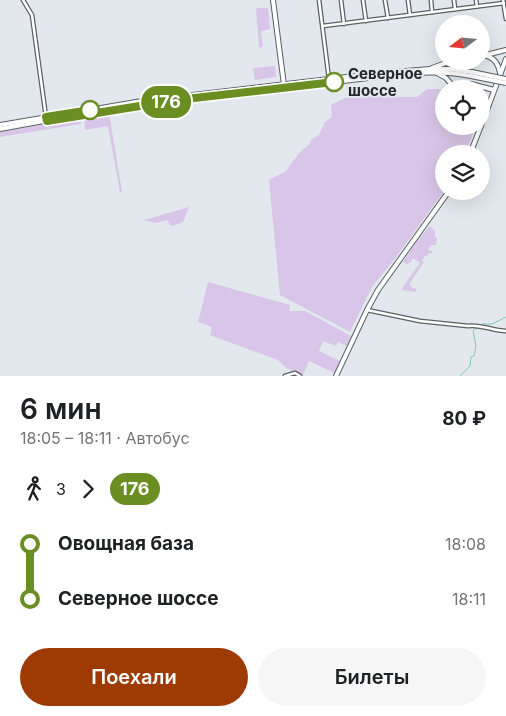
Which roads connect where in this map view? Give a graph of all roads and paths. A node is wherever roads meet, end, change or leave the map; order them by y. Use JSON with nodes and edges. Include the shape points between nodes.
{"nodes":[{"id":1,"x":23,"y":0,"type":"edge"},
{"id":2,"x":273,"y":0,"type":"edge"},
{"id":3,"x":320,"y":0,"type":"edge"},
{"id":4,"x":341,"y":0,"type":"edge"},
{"id":5,"x":364,"y":0,"type":"edge"},
{"id":6,"x":385,"y":0,"type":"edge"},
{"id":7,"x":408,"y":0,"type":"edge"},
{"id":8,"x":431,"y":0,"type":"edge"},
{"id":9,"x":454,"y":0,"type":"edge"},
{"id":10,"x":476,"y":0,"type":"edge"},
{"id":11,"x":503,"y":1,"type":"edge"},
{"id":12,"x":477,"y":6,"type":"junction"},
{"id":13,"x":455,"y":9,"type":"junction"},
{"id":14,"x":432,"y":12,"type":"junction"},
{"id":15,"x":410,"y":15,"type":"junction"},
{"id":16,"x":388,"y":18,"type":"junction"},
{"id":17,"x":506,"y":18,"type":"edge"},
{"id":18,"x":366,"y":21,"type":"junction"},
{"id":19,"x":344,"y":24,"type":"junction"},
{"id":20,"x":323,"y":26,"type":"junction"},
{"id":21,"x":506,"y":50,"type":"edge"},
{"id":22,"x":490,"y":53,"type":"edge"},
{"id":23,"x":490,"y":57,"type":"edge"},
{"id":24,"x":506,"y":60,"type":"edge"},
{"id":25,"x":435,"y":67,"type":"edge"},
{"id":26,"x":430,"y":69,"type":"junction"},
{"id":27,"x":466,"y":71,"type":"joint"},
{"id":28,"x":433,"y":72,"type":"junction"},
{"id":29,"x":500,"y":73,"type":"junction"},
{"id":30,"x":458,"y":74,"type":"junction"},
{"id":31,"x":471,"y":74,"type":"junction"},
{"id":32,"x":329,"y":79,"type":"junction"},
{"id":33,"x":506,"y":79,"type":"edge"},
{"id":34,"x":448,"y":80,"type":"edge"},
{"id":35,"x":449,"y":80,"type":"edge"},
{"id":36,"x":506,"y":83,"type":"edge"},
{"id":37,"x":284,"y":86,"type":"junction"},
{"id":38,"x":490,"y":89,"type":"edge"},
{"id":39,"x":494,"y":90,"type":"junction"},
{"id":40,"x":490,"y":101,"type":"edge"},
{"id":41,"x":47,"y":119,"type":"junction"},
{"id":42,"x":0,"y":125,"type":"edge"},
{"id":43,"x":0,"y":129,"type":"edge"},
{"id":44,"x":442,"y":200,"type":"edge"},
{"id":45,"x":367,"y":310,"type":"junction"},
{"id":46,"x":506,"y":331,"type":"edge"},
{"id":47,"x":285,"y":376,"type":"edge"},
{"id":48,"x":300,"y":376,"type":"edge"},
{"id":49,"x":336,"y":376,"type":"edge"}],
"edges":[{"from":1,"to":41,"type":"street","via":[[32,15]]},
{"from":2,"to":37,"type":"main road"},
{"from":3,"to":20,"type":"street"},
{"from":4,"to":19,"type":"street"},
{"from":5,"to":18,"type":"street"},
{"from":6,"to":16,"type":"street"},
{"from":7,"to":15,"type":"street"},
{"from":8,"to":14,"type":"street"},
{"from":9,"to":13,"type":"street"},
{"from":10,"to":12,"type":"street"},
{"from":11,"to":12,"type":"street"},
{"from":11,"to":17,"type":"street"},
{"from":12,"to":13,"type":"street"},
{"from":13,"to":14,"type":"street"},
{"from":14,"to":15,"type":"street"},
{"from":15,"to":16,"type":"street"},
{"from":16,"to":18,"type":"street"},
{"from":18,"to":19,"type":"street"},
{"from":19,"to":20,"type":"street"},
{"from":20,"to":32,"type":"street"},
{"from":21,"to":22,"type":"main road"},
{"from":23,"to":29,"type":"main road","via":[[497,63]]},
{"from":24,"to":29,"type":"main road"},
{"from":25,"to":26,"type":"main road"},
{"from":26,"to":27,"type":"main road"},
{"from":26,"to":32,"type":"main road"},
{"from":27,"to":31,"type":"main road"},
{"from":28,"to":30,"type":"main road"},
{"from":28,"to":34,"type":"main road"},
{"from":28,"to":37,"type":"main road"},
{"from":29,"to":39,"type":"main road"},
{"from":30,"to":31,"type":"main road"},
{"from":30,"to":35,"type":"main road"},
{"from":31,"to":33,"type":"main road","bridge":true},
{"from":31,"to":36,"type":"main road","bridge":true},
{"from":32,"to":37,"type":"main road"},
{"from":37,"to":41,"type":"main road","via":[[172,97]]},
{"from":38,"to":39,"type":"main road"},
{"from":39,"to":40,"type":"main road"},
{"from":41,"to":42,"type":"main road"},
{"from":41,"to":43,"type":"main road"},
{"from":44,"to":45,"type":"main road","via":[[390,271]]},
{"from":45,"to":46,"type":"street","via":[[420,321]]},
{"from":45,"to":49,"type":"main road"},
{"from":47,"to":48,"type":"street","via":[[295,373]]}]}
